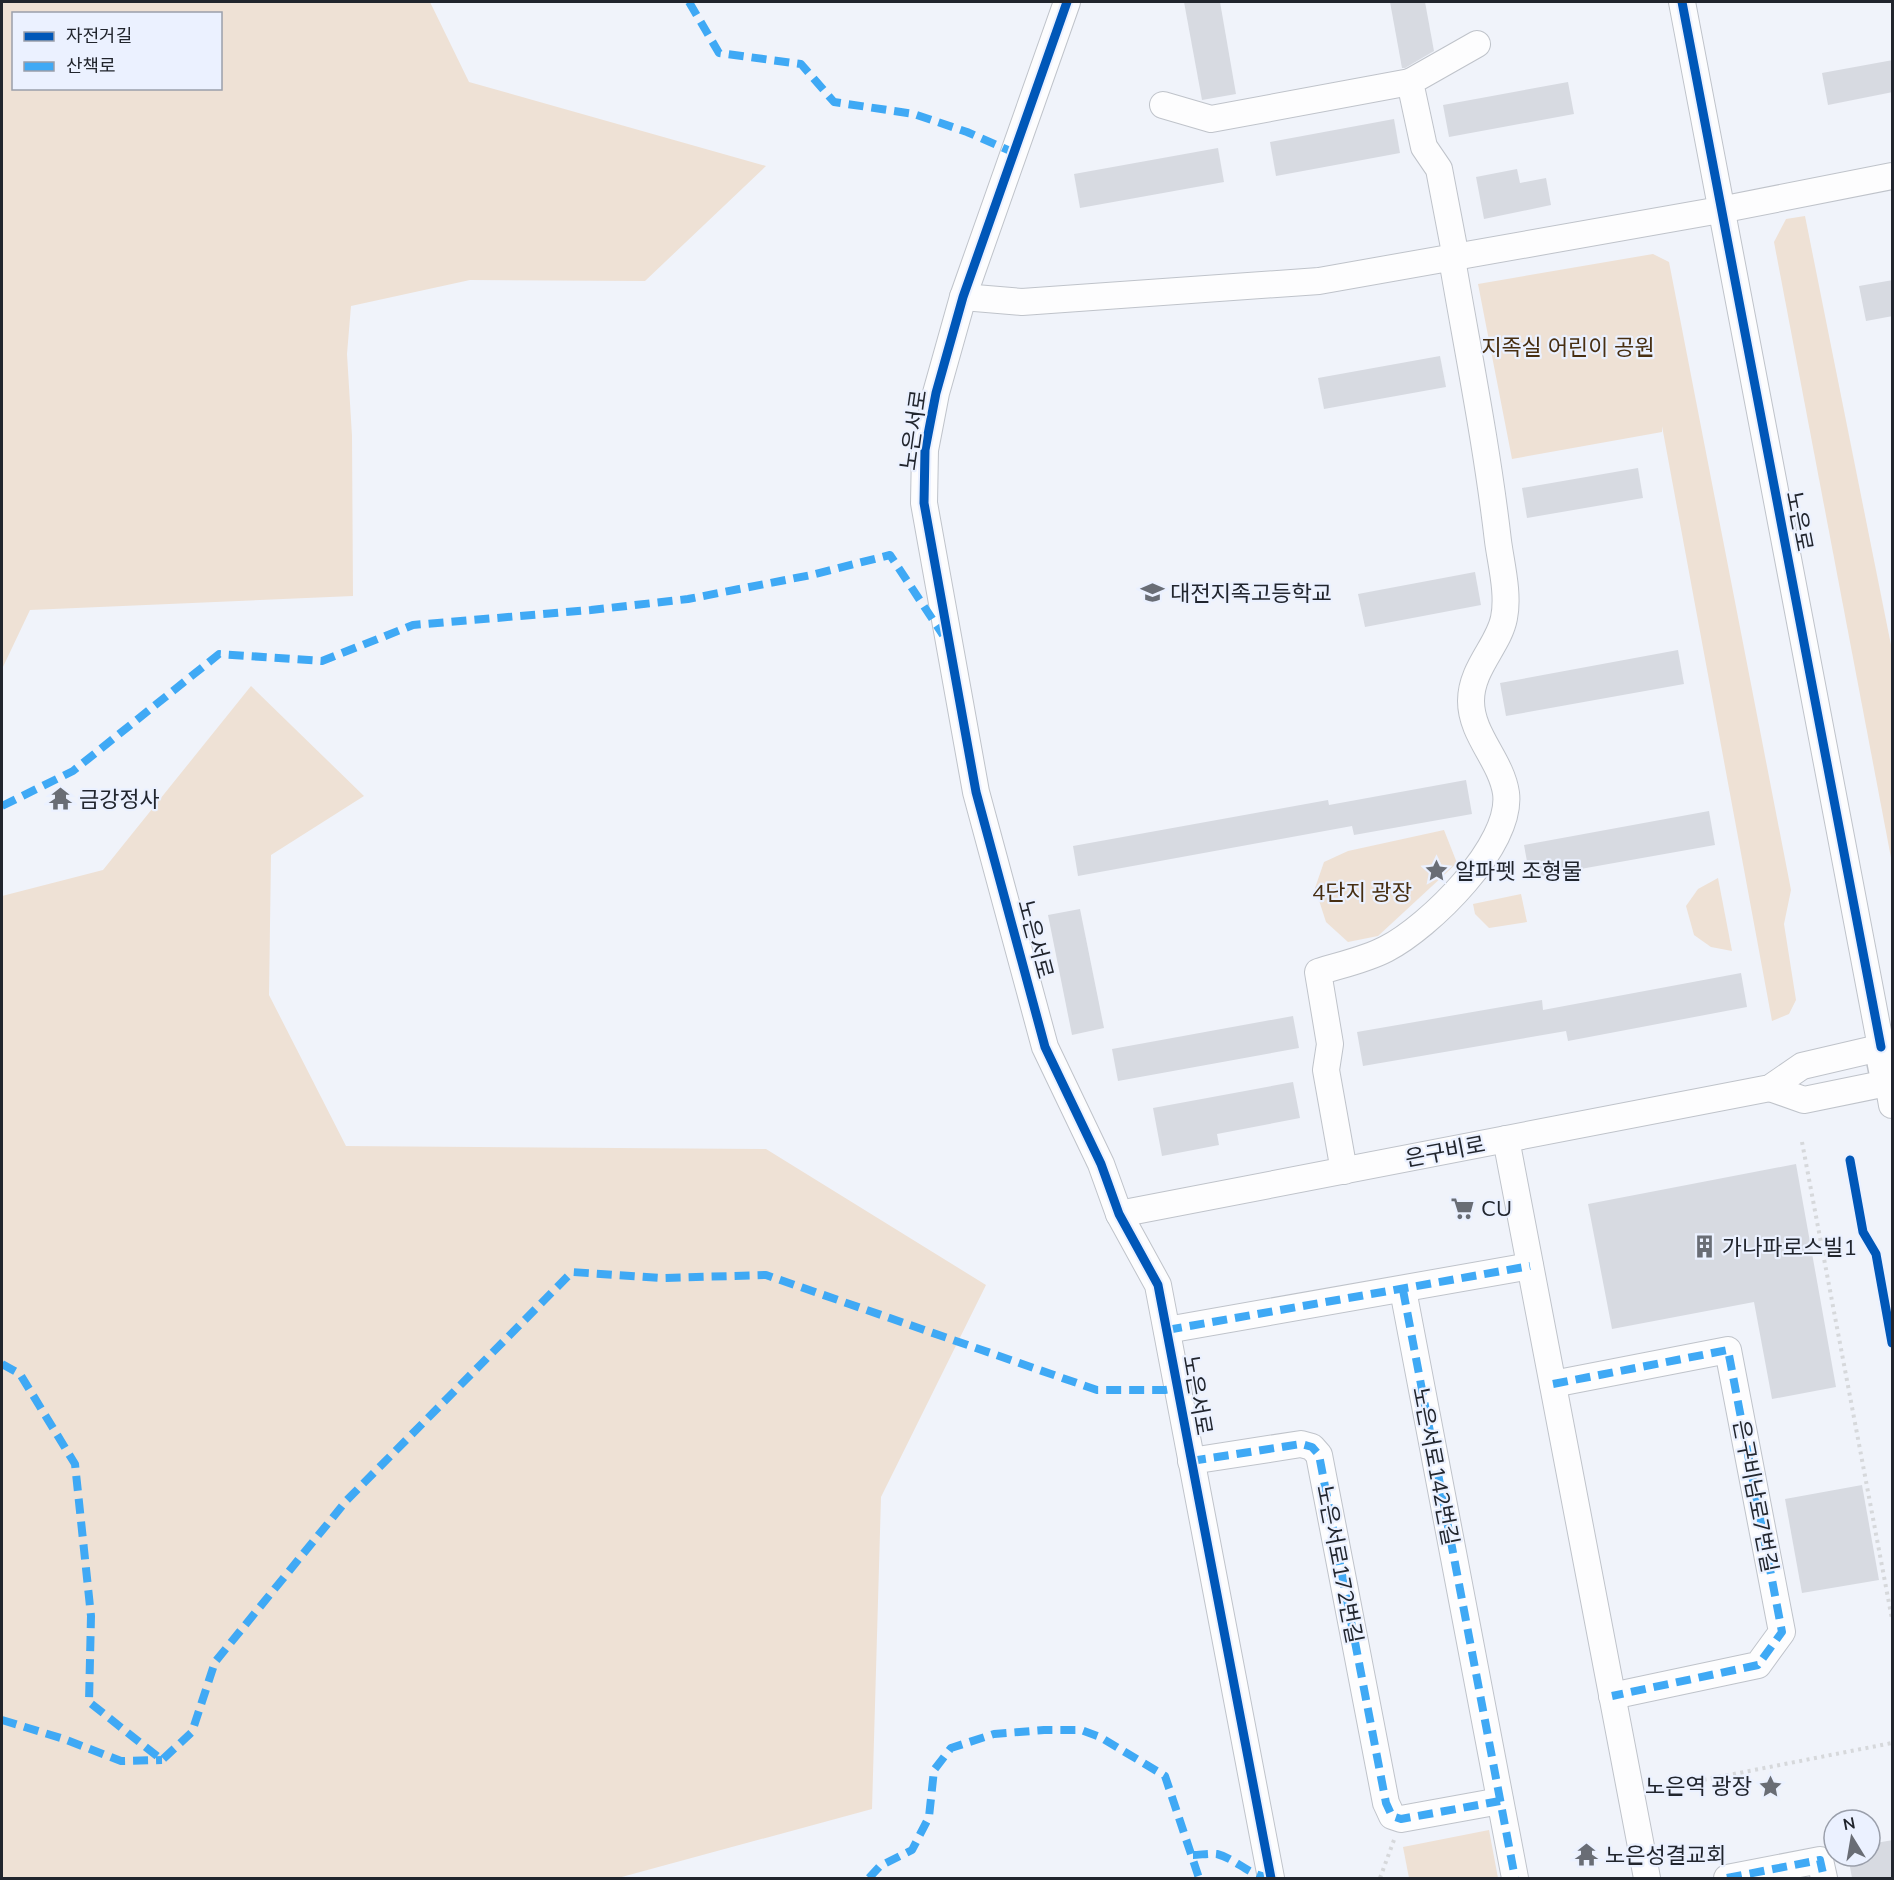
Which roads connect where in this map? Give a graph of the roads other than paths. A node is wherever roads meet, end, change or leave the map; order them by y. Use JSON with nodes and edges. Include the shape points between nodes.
{"nodes":[{"id":1,"x":1067,"y":2,"type":"edge"},
{"id":2,"x":1682,"y":2,"type":"edge"},
{"id":3,"x":1477,"y":44,"type":"dead end"},
{"id":4,"x":1410,"y":82,"type":"junction"},
{"id":5,"x":1163,"y":105,"type":"dead end"},
{"id":6,"x":1893,"y":176,"type":"edge"},
{"id":7,"x":1720,"y":210,"type":"junction"},
{"id":8,"x":1454,"y":258,"type":"junction"},
{"id":9,"x":963,"y":297,"type":"junction"},
{"id":10,"x":1887,"y":1046,"type":"edge"},
{"id":11,"x":1770,"y":1088,"type":"junction"},
{"id":12,"x":1891,"y":1090,"type":"edge"},
{"id":13,"x":1506,"y":1139,"type":"junction"},
{"id":14,"x":1344,"y":1170,"type":"junction"},
{"id":15,"x":1119,"y":1214,"type":"junction"},
{"id":16,"x":1530,"y":1266,"type":"junction"},
{"id":17,"x":1403,"y":1290,"type":"junction"},
{"id":18,"x":1167,"y":1330,"type":"junction"},
{"id":19,"x":1553,"y":1384,"type":"junction"},
{"id":20,"x":1191,"y":1461,"type":"junction"},
{"id":21,"x":1612,"y":1696,"type":"junction"},
{"id":22,"x":1500,"y":1801,"type":"junction"},
{"id":23,"x":1271,"y":1878,"type":"edge"},
{"id":24,"x":1515,"y":1878,"type":"edge"},
{"id":25,"x":1647,"y":1878,"type":"edge"},
{"id":26,"x":1727,"y":1878,"type":"edge"},
{"id":27,"x":1824,"y":1878,"type":"edge"}],
"edges":[{"from":1,"to":9,"type":"street","name":"노은서로"},
{"from":2,"to":7,"type":"street","name":"노은로"},
{"from":3,"to":4,"type":"street"},
{"from":4,"to":5,"type":"street","via":[[1211,119]]},
{"from":4,"to":8,"type":"street","via":[[1424,147],[1439,169]]},
{"from":6,"to":7,"type":"street"},
{"from":7,"to":8,"type":"street"},
{"from":7,"to":10,"type":"street","name":"노은로"},
{"from":8,"to":9,"type":"street","via":[[1319,281],[1022,302]]},
{"from":8,"to":14,"type":"street","via":[[1504,600],[1504,618],[1479,668],[1471,699],[1473,722],[1502,778],[1506,811],[1482,861],[1432,917],[1388,949],[1318,972],[1330,1044],[1326,1070]]},
{"from":9,"to":15,"type":"street","name":"노은서로","via":[[925,450],[924,503],[976,792],[1039,1026],[1045,1047],[1101,1164]]},
{"from":10,"to":11,"type":"street","name":"은구비로","via":[[1802,1066]]},
{"from":10,"to":12,"type":"main road","name":"노은로"},
{"from":11,"to":12,"type":"street","via":[[1804,1100]]},
{"from":11,"to":13,"type":"street","name":"은구비로"},
{"from":13,"to":14,"type":"street","name":"은구비로"},
{"from":13,"to":16,"type":"street"},
{"from":14,"to":15,"type":"street","name":"은구비로"},
{"from":15,"to":18,"type":"street","name":"노은서로","via":[[1158,1285]]},
{"from":16,"to":17,"type":"street"},
{"from":16,"to":19,"type":"street"},
{"from":17,"to":18,"type":"street"},
{"from":17,"to":22,"type":"street","name":"노은서로142번길"},
{"from":18,"to":20,"type":"street","name":"노은서로"},
{"from":19,"to":21,"type":"street"},
{"from":19,"to":21,"type":"street","name":"은구비남로7번길","via":[[1728,1350],[1742,1420],[1782,1632],[1758,1665]]},
{"from":20,"to":22,"type":"street","name":"노은서로172번길","via":[[1301,1444],[1312,1447],[1319,1455],[1393,1811]]},
{"from":20,"to":23,"type":"street","name":"노은서로"},
{"from":21,"to":25,"type":"street"},
{"from":22,"to":24,"type":"street","name":"노은서로142번길"},
{"from":26,"to":27,"type":"street","via":[[1820,1860]]}]}
